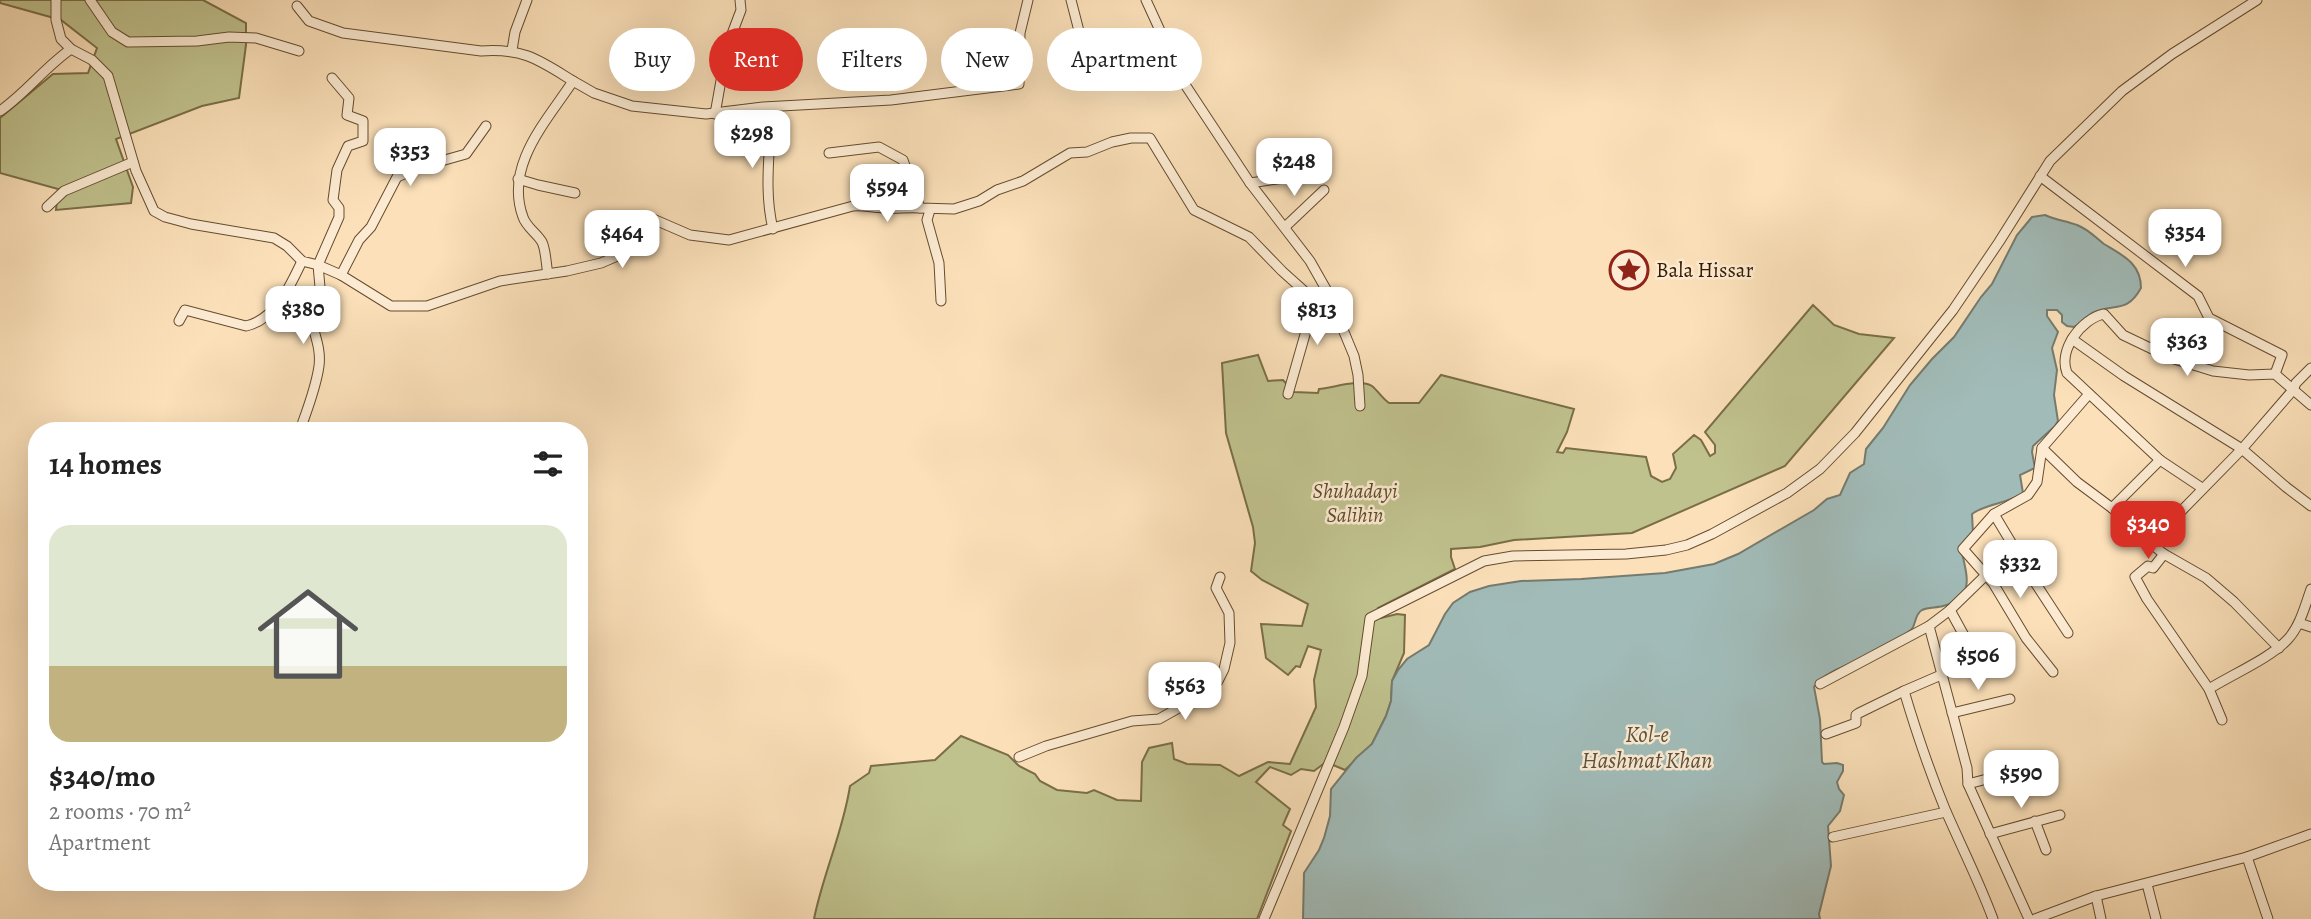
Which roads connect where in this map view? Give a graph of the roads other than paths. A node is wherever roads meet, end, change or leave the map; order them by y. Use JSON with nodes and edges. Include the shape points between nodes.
{"nodes":[{"id":1,"x":56,"y":0,"type":"edge"},
{"id":2,"x":90,"y":0,"type":"edge"},
{"id":3,"x":527,"y":0,"type":"edge"},
{"id":4,"x":740,"y":0,"type":"edge"},
{"id":5,"x":1028,"y":0,"type":"edge"},
{"id":6,"x":1072,"y":0,"type":"edge"},
{"id":7,"x":2258,"y":0,"type":"edge"},
{"id":8,"x":1151,"y":1,"type":"edge"},
{"id":9,"x":297,"y":6,"type":"dead end"},
{"id":10,"x":734,"y":28,"type":"edge"},
{"id":11,"x":1079,"y":28,"type":"edge"},
{"id":12,"x":71,"y":49,"type":"junction"},
{"id":13,"x":512,"y":50,"type":"junction"},
{"id":14,"x":299,"y":51,"type":"dead end"},
{"id":15,"x":332,"y":78,"type":"dead end"},
{"id":16,"x":573,"y":81,"type":"junction"},
{"id":17,"x":719,"y":91,"type":"edge"},
{"id":18,"x":771,"y":107,"type":"junction"},
{"id":19,"x":0,"y":111,"type":"edge"},
{"id":20,"x":715,"y":114,"type":"junction"},
{"id":21,"x":486,"y":126,"type":"dead end"},
{"id":22,"x":1318,"y":151,"type":"dead end"},
{"id":23,"x":829,"y":153,"type":"dead end"},
{"id":24,"x":133,"y":162,"type":"junction"},
{"id":25,"x":2040,"y":176,"type":"junction"},
{"id":26,"x":518,"y":179,"type":"junction"},
{"id":27,"x":1250,"y":183,"type":"junction"},
{"id":28,"x":1324,"y":190,"type":"dead end"},
{"id":29,"x":575,"y":193,"type":"dead end"},
{"id":30,"x":47,"y":206,"type":"dead end"},
{"id":31,"x":925,"y":209,"type":"junction"},
{"id":32,"x":1285,"y":227,"type":"junction"},
{"id":33,"x":773,"y":229,"type":"junction"},
{"id":34,"x":302,"y":261,"type":"junction"},
{"id":35,"x":318,"y":265,"type":"junction"},
{"id":36,"x":548,"y":274,"type":"junction"},
{"id":37,"x":341,"y":275,"type":"junction"},
{"id":38,"x":1328,"y":294,"type":"junction"},
{"id":39,"x":941,"y":301,"type":"dead end"},
{"id":40,"x":1322,"y":307,"type":"junction"},
{"id":41,"x":179,"y":321,"type":"dead end"},
{"id":42,"x":2073,"y":339,"type":"junction"},
{"id":43,"x":2311,"y":368,"type":"edge"},
{"id":44,"x":2275,"y":374,"type":"junction"},
{"id":45,"x":2293,"y":390,"type":"junction"},
{"id":46,"x":1288,"y":394,"type":"dead end"},
{"id":47,"x":2090,"y":394,"type":"junction"},
{"id":48,"x":2311,"y":405,"type":"edge"},
{"id":49,"x":1360,"y":406,"type":"dead end"},
{"id":50,"x":302,"y":422,"type":"edge"},
{"id":51,"x":2042,"y":448,"type":"junction"},
{"id":52,"x":2242,"y":449,"type":"junction"},
{"id":53,"x":2160,"y":460,"type":"junction"},
{"id":54,"x":2202,"y":488,"type":"junction"},
{"id":55,"x":2311,"y":506,"type":"edge"},
{"id":56,"x":2112,"y":508,"type":"junction"},
{"id":57,"x":1994,"y":514,"type":"junction"},
{"id":58,"x":2150,"y":543,"type":"junction"},
{"id":59,"x":2164,"y":554,"type":"junction"},
{"id":60,"x":1986,"y":575,"type":"junction"},
{"id":61,"x":1220,"y":577,"type":"dead end"},
{"id":62,"x":2311,"y":589,"type":"edge"},
{"id":63,"x":1950,"y":610,"type":"junction"},
{"id":64,"x":2299,"y":623,"type":"junction"},
{"id":65,"x":1929,"y":626,"type":"junction"},
{"id":66,"x":2311,"y":627,"type":"edge"},
{"id":67,"x":2068,"y":632,"type":"dead end"},
{"id":68,"x":2278,"y":648,"type":"junction"},
{"id":69,"x":1973,"y":652,"type":"dead end"},
{"id":70,"x":2053,"y":672,"type":"dead end"},
{"id":71,"x":1941,"y":675,"type":"junction"},
{"id":72,"x":1820,"y":684,"type":"dead end"},
{"id":73,"x":2209,"y":689,"type":"junction"},
{"id":74,"x":1904,"y":691,"type":"junction"},
{"id":75,"x":2010,"y":699,"type":"dead end"},
{"id":76,"x":1952,"y":713,"type":"junction"},
{"id":77,"x":2222,"y":720,"type":"dead end"},
{"id":78,"x":1826,"y":734,"type":"dead end"},
{"id":79,"x":1019,"y":758,"type":"dead end"},
{"id":80,"x":2002,"y":775,"type":"dead end"},
{"id":81,"x":1968,"y":784,"type":"junction"},
{"id":82,"x":1946,"y":812,"type":"junction"},
{"id":83,"x":2060,"y":815,"type":"dead end"},
{"id":84,"x":2035,"y":821,"type":"junction"},
{"id":85,"x":1990,"y":834,"type":"junction"},
{"id":86,"x":2311,"y":834,"type":"edge"},
{"id":87,"x":1833,"y":837,"type":"dead end"},
{"id":88,"x":2046,"y":850,"type":"dead end"},
{"id":89,"x":2247,"y":858,"type":"junction"},
{"id":90,"x":2147,"y":884,"type":"junction"},
{"id":91,"x":2096,"y":897,"type":"junction"},
{"id":92,"x":2041,"y":918,"type":"edge"},
{"id":93,"x":1264,"y":919,"type":"edge"},
{"id":94,"x":1993,"y":919,"type":"edge"},
{"id":95,"x":2029,"y":919,"type":"edge"},
{"id":96,"x":2101,"y":919,"type":"edge"},
{"id":97,"x":2157,"y":919,"type":"edge"},
{"id":98,"x":2267,"y":919,"type":"edge"}],
"edges":[{"from":1,"to":12,"type":"street","via":[[61,39]]},
{"from":2,"to":14,"type":"street","via":[[112,32],[128,42],[256,38]]},
{"from":3,"to":13,"type":"street"},
{"from":4,"to":10,"type":"street"},
{"from":5,"to":18,"type":"street","via":[[1020,33],[1019,84],[891,100]]},
{"from":6,"to":11,"type":"street"},
{"from":7,"to":25,"type":"street","via":[[2122,91]]},
{"from":8,"to":27,"type":"street","via":[[1184,83]]},
{"from":9,"to":13,"type":"street","via":[[309,21],[343,33],[481,51]]},
{"from":12,"to":19,"type":"street"},
{"from":12,"to":24,"type":"street","via":[[108,76]]},
{"from":13,"to":16,"type":"street"},
{"from":15,"to":35,"type":"street","via":[[349,98],[348,115],[363,121],[363,141],[348,146],[337,170],[333,200],[339,216]]},
{"from":16,"to":20,"type":"street","via":[[632,106]]},
{"from":16,"to":26,"type":"street","via":[[542,124]]},
{"from":17,"to":20,"type":"street"},
{"from":18,"to":20,"type":"street"},
{"from":18,"to":33,"type":"street","via":[[767,162]]},
{"from":21,"to":37,"type":"street","via":[[466,155],[397,177]]},
{"from":22,"to":27,"type":"street","via":[[1284,178]]},
{"from":23,"to":31,"type":"street","via":[[879,147],[892,153],[903,160]]},
{"from":24,"to":30,"type":"street","via":[[64,191]]},
{"from":24,"to":34,"type":"street","via":[[154,211],[191,223],[274,238]]},
{"from":25,"to":44,"type":"street","via":[[2198,296],[2209,318],[2282,355]]},
{"from":25,"to":93,"type":"street","via":[[1952,310],[1855,433],[1821,469],[1787,493],[1712,534],[1666,550],[1484,561],[1370,618],[1362,676]]},
{"from":26,"to":29,"type":"street"},
{"from":26,"to":36,"type":"street","via":[[517,198],[524,220],[542,241]]},
{"from":27,"to":32,"type":"street"},
{"from":28,"to":32,"type":"street"},
{"from":31,"to":33,"type":"street","via":[[853,206]]},
{"from":31,"to":39,"type":"street","via":[[939,263]]},
{"from":31,"to":40,"type":"street","via":[[954,209],[979,201],[1070,153],[1131,138],[1150,138],[1194,210],[1250,237]]},
{"from":32,"to":38,"type":"street"},
{"from":33,"to":36,"type":"street","via":[[729,240],[690,235],[653,219],[615,257]]},
{"from":34,"to":35,"type":"street"},
{"from":34,"to":41,"type":"street","via":[[274,309],[253,324],[185,310]]},
{"from":35,"to":37,"type":"street"},
{"from":35,"to":50,"type":"street","via":[[320,287],[309,311],[319,367]]},
{"from":36,"to":37,"type":"street","via":[[500,281],[418,307],[391,306]]},
{"from":38,"to":40,"type":"street"},
{"from":38,"to":49,"type":"street","via":[[1354,356]]},
{"from":40,"to":46,"type":"street","via":[[1306,331]]},
{"from":42,"to":44,"type":"street","via":[[2094,317],[2104,314],[2123,335],[2172,358],[2213,370]]},
{"from":42,"to":47,"type":"street","via":[[2064,354],[2064,366]]},
{"from":42,"to":52,"type":"street"},
{"from":43,"to":45,"type":"street"},
{"from":44,"to":45,"type":"street"},
{"from":45,"to":48,"type":"street"},
{"from":45,"to":52,"type":"street"},
{"from":47,"to":51,"type":"street"},
{"from":47,"to":53,"type":"street"},
{"from":51,"to":56,"type":"street"},
{"from":51,"to":57,"type":"street","via":[[2036,482],[2028,495]]},
{"from":52,"to":54,"type":"street"},
{"from":52,"to":55,"type":"street"},
{"from":53,"to":54,"type":"street"},
{"from":53,"to":56,"type":"street"},
{"from":54,"to":58,"type":"street"},
{"from":56,"to":58,"type":"street"},
{"from":57,"to":60,"type":"street","via":[[1963,549]]},
{"from":57,"to":67,"type":"street"},
{"from":58,"to":59,"type":"street"},
{"from":59,"to":68,"type":"street","via":[[2206,578]]},
{"from":59,"to":73,"type":"street","via":[[2153,568],[2148,566],[2135,577]]},
{"from":60,"to":63,"type":"street"},
{"from":60,"to":70,"type":"street"},
{"from":61,"to":79,"type":"street","via":[[1216,588],[1229,613],[1230,643],[1218,681],[1207,692],[1159,719],[1132,722]]},
{"from":62,"to":64,"type":"street"},
{"from":63,"to":65,"type":"street"},
{"from":63,"to":69,"type":"street"},
{"from":64,"to":66,"type":"street"},
{"from":64,"to":68,"type":"street"},
{"from":65,"to":71,"type":"street"},
{"from":65,"to":72,"type":"street"},
{"from":68,"to":73,"type":"street"},
{"from":71,"to":74,"type":"street"},
{"from":71,"to":76,"type":"street"},
{"from":73,"to":77,"type":"street"},
{"from":74,"to":78,"type":"street","via":[[1859,713],[1856,723]]},
{"from":74,"to":82,"type":"street"},
{"from":75,"to":76,"type":"street"},
{"from":76,"to":81,"type":"street"},
{"from":80,"to":81,"type":"street"},
{"from":81,"to":85,"type":"street"},
{"from":82,"to":87,"type":"street"},
{"from":82,"to":94,"type":"street"},
{"from":83,"to":84,"type":"street"},
{"from":84,"to":85,"type":"street"},
{"from":84,"to":88,"type":"street"},
{"from":85,"to":95,"type":"street"},
{"from":86,"to":89,"type":"street"},
{"from":89,"to":90,"type":"street"},
{"from":89,"to":98,"type":"street"},
{"from":90,"to":91,"type":"street"},
{"from":90,"to":97,"type":"street"},
{"from":91,"to":92,"type":"street"},
{"from":91,"to":96,"type":"street"}]}
